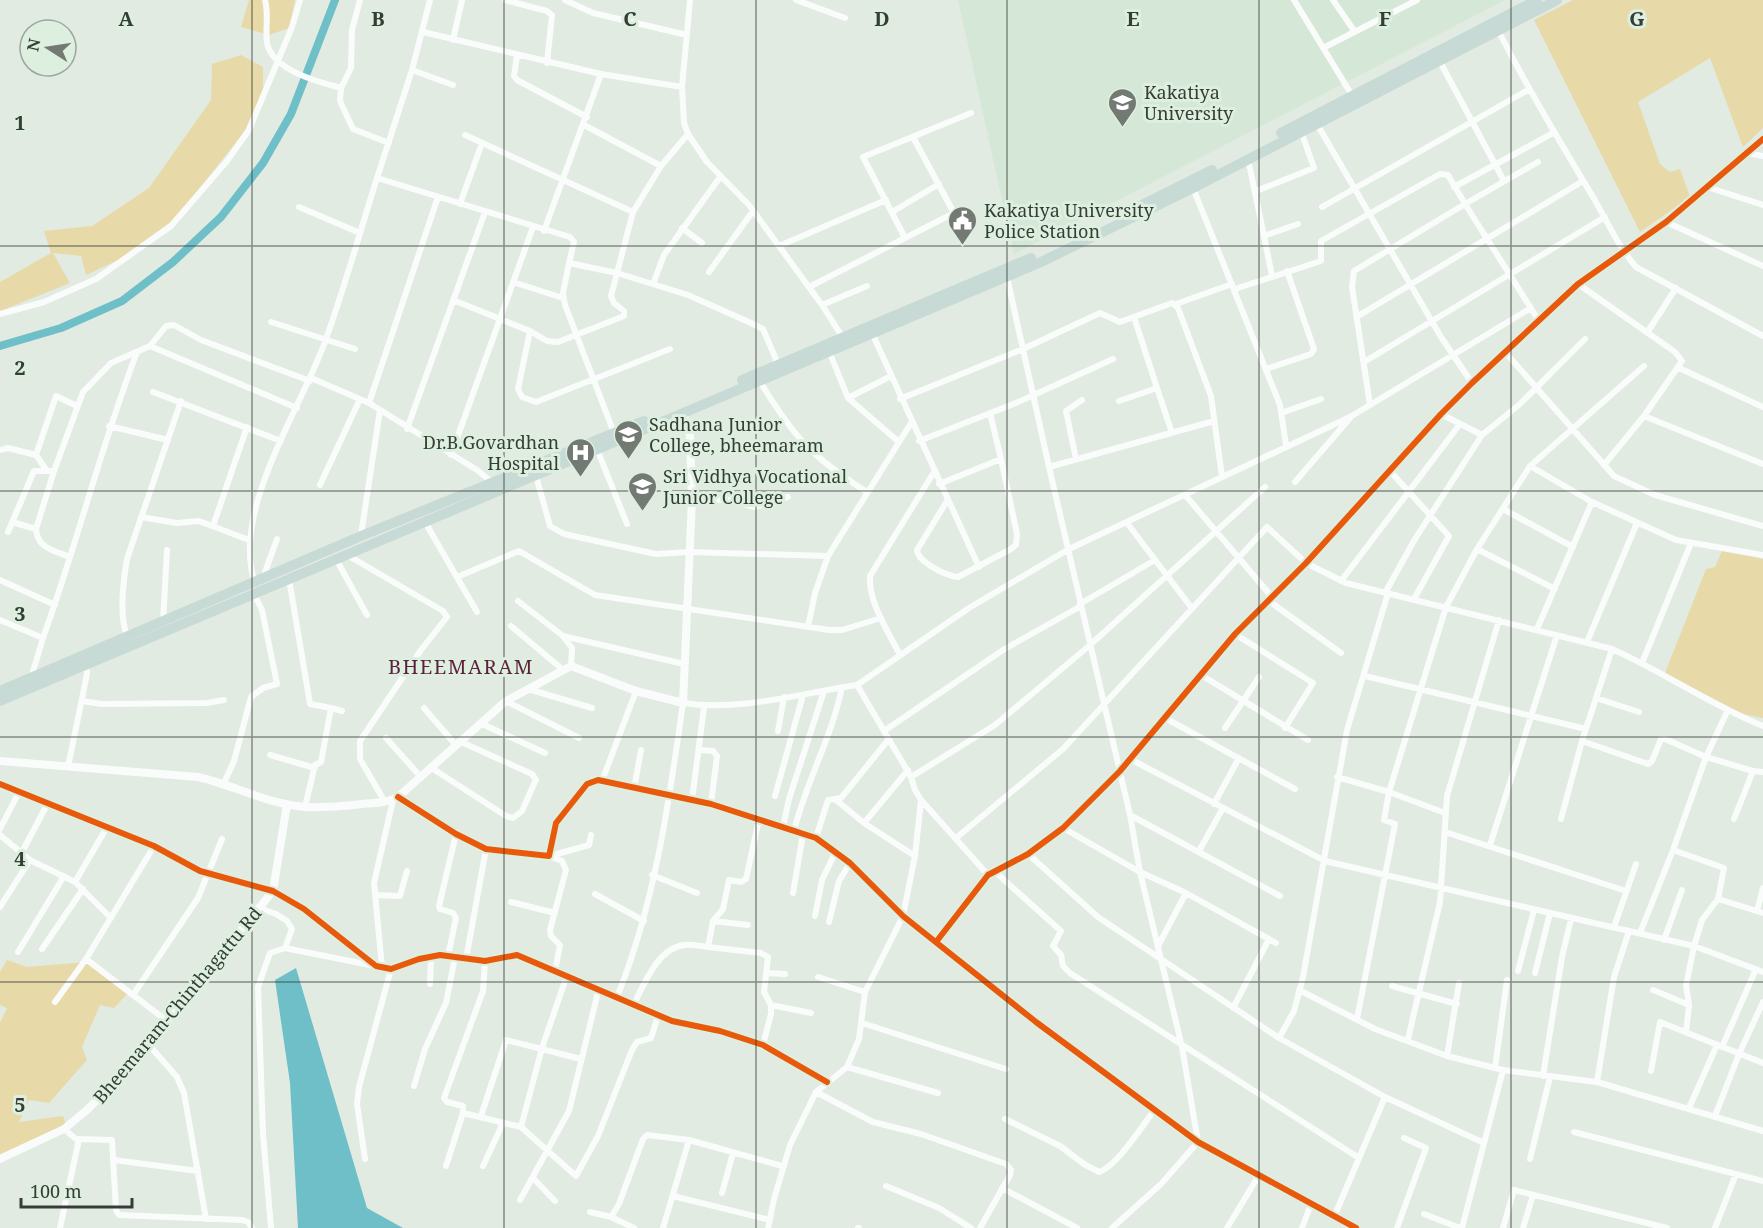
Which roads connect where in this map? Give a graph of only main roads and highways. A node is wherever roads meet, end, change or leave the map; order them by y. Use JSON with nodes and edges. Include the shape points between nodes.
{"nodes":[{"id":1,"x":1537,"y":0,"type":"edge"},
{"id":2,"x":1557,"y":0,"type":"edge"},
{"id":3,"x":1354,"y":99,"type":"junction"},
{"id":4,"x":844,"y":341,"type":"junction"},
{"id":5,"x":496,"y":487,"type":"junction"},
{"id":6,"x":258,"y":586,"type":"junction"},
{"id":7,"x":0,"y":691,"type":"edge"},
{"id":8,"x":0,"y":701,"type":"edge"}],
"edges":[{"from":1,"to":3,"type":"highway"},
{"from":2,"to":3,"type":"highway"},
{"from":3,"to":4,"type":"highway","via":[[1035,257]]},
{"from":3,"to":4,"type":"highway","via":[[1317,123],[1193,188],[1008,276]]},
{"from":4,"to":5,"type":"highway","via":[[778,364]]},
{"from":4,"to":5,"type":"highway","via":[[829,351],[536,476]]},
{"from":5,"to":6,"type":"highway","via":[[361,536]]},
{"from":5,"to":6,"type":"highway","via":[[425,522],[289,579]]},
{"from":6,"to":7,"type":"highway"},
{"from":6,"to":8,"type":"highway"}]}
